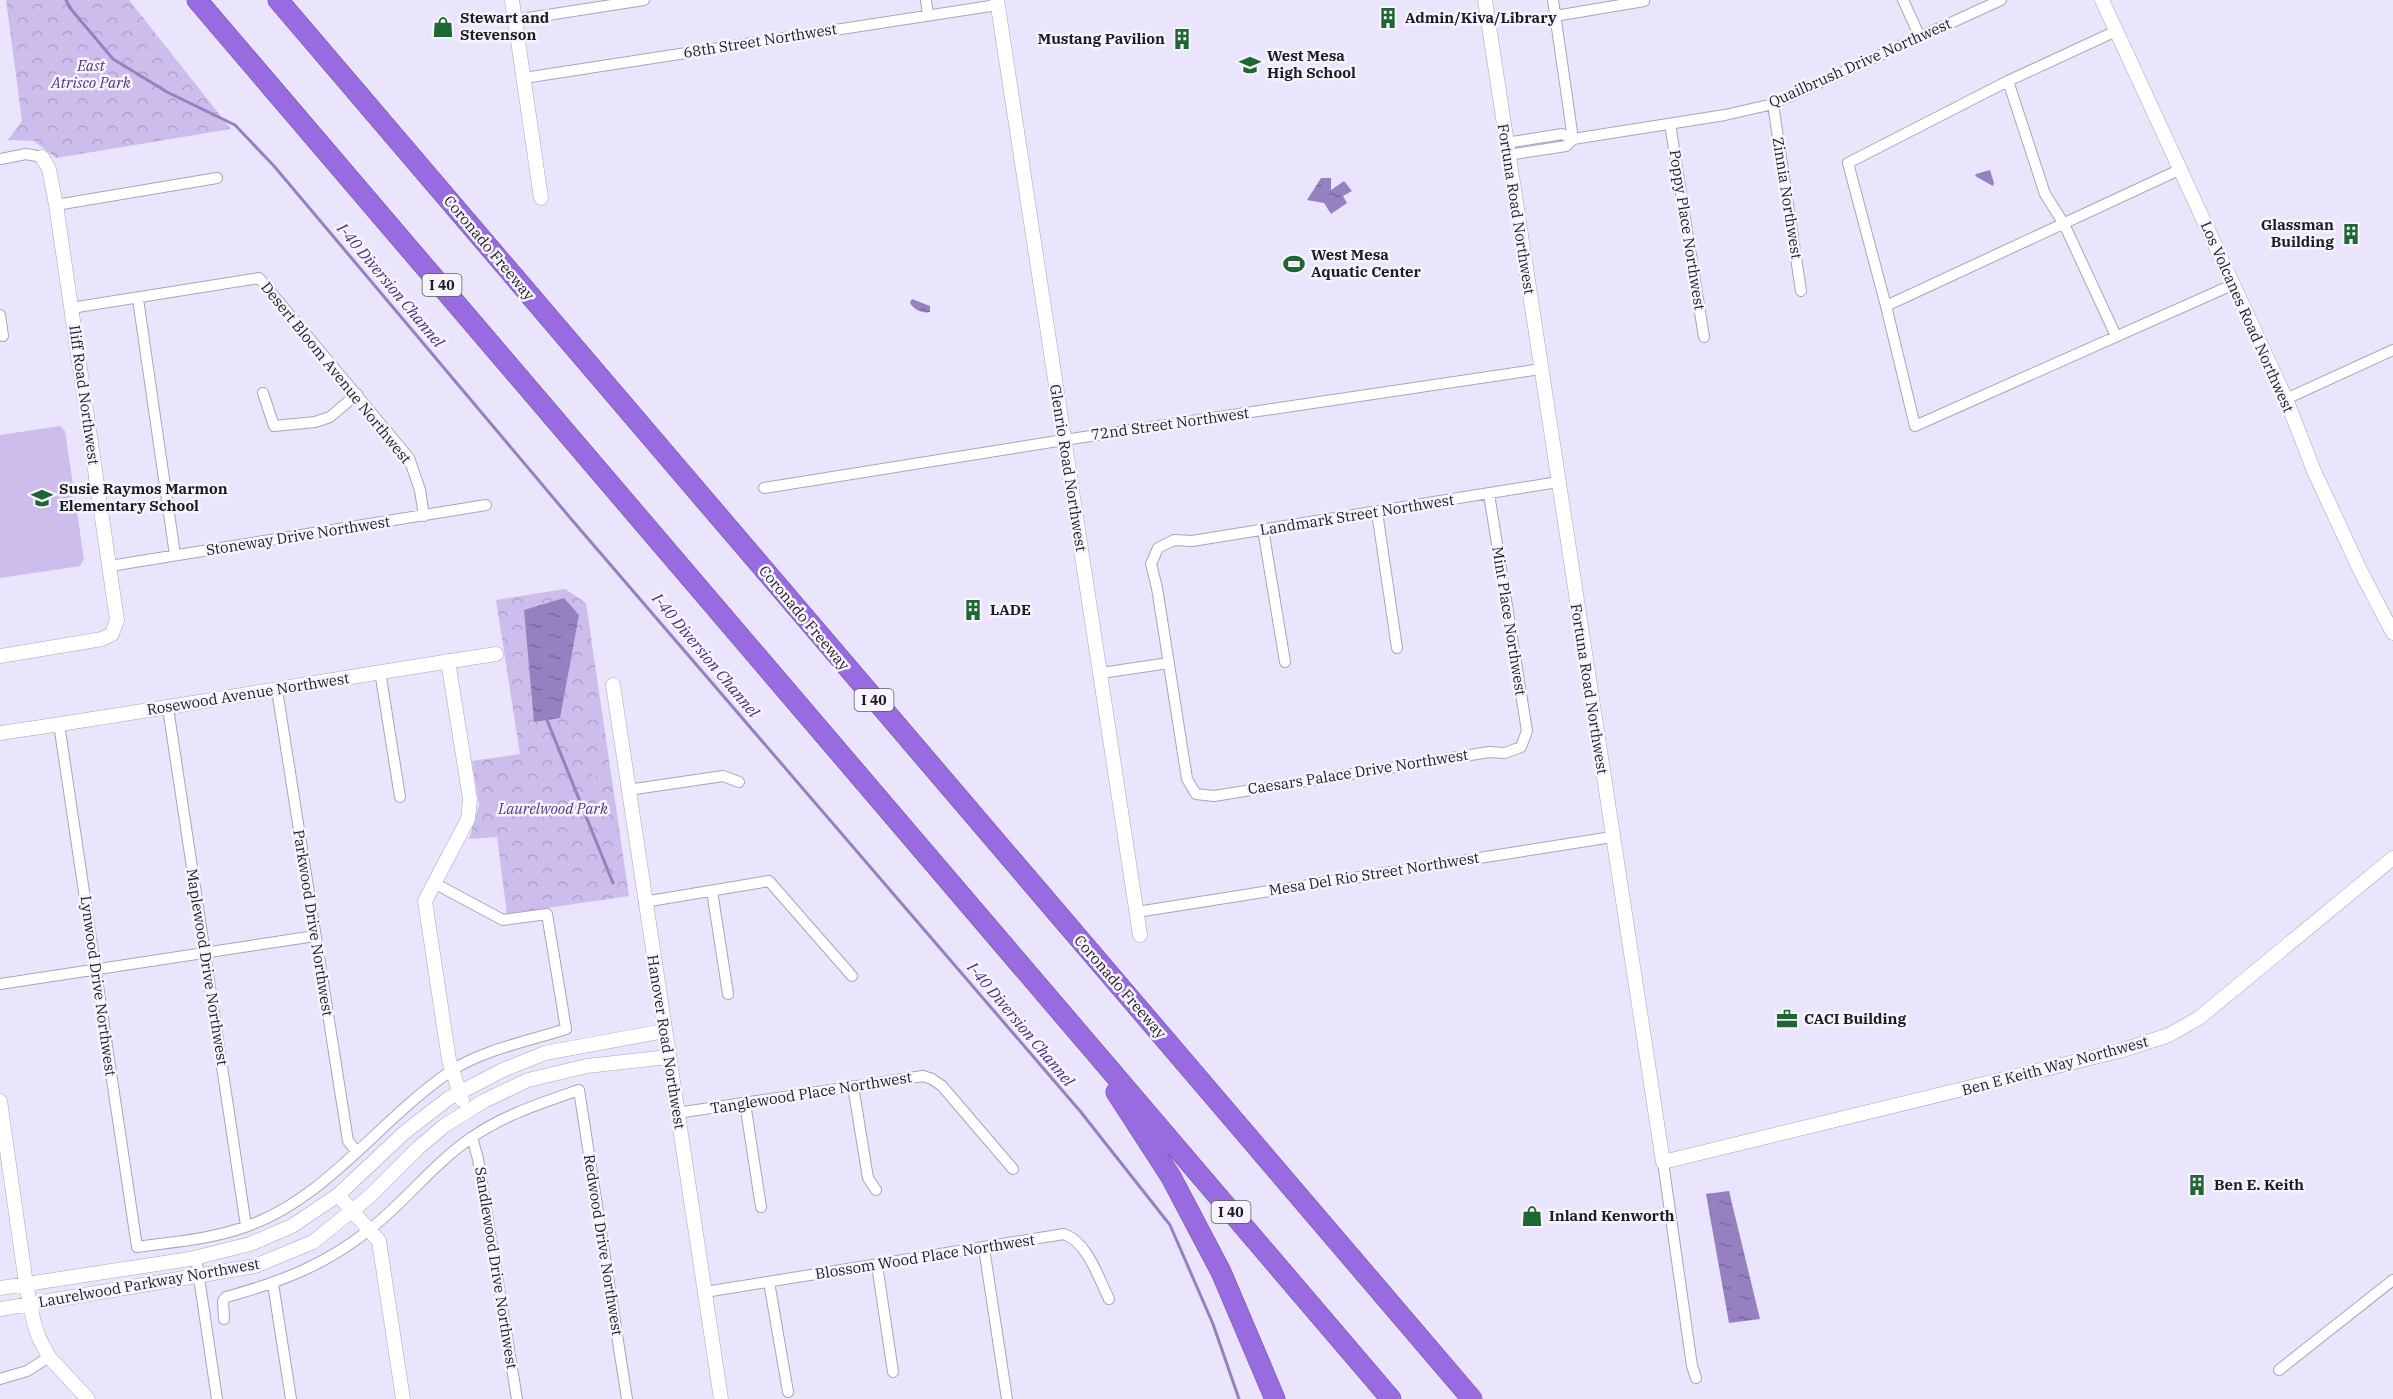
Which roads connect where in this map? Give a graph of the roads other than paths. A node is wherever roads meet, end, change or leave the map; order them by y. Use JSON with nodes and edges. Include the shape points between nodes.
{"nodes":[{"id":1,"x":197,"y":0,"type":"edge"},
{"id":2,"x":278,"y":0,"type":"edge"},
{"id":3,"x":512,"y":0,"type":"edge"},
{"id":4,"x":644,"y":0,"type":"edge"},
{"id":5,"x":926,"y":0,"type":"edge"},
{"id":6,"x":1485,"y":0,"type":"edge"},
{"id":7,"x":1553,"y":0,"type":"edge"},
{"id":8,"x":1904,"y":0,"type":"edge"},
{"id":9,"x":2001,"y":0,"type":"edge"},
{"id":10,"x":2102,"y":0,"type":"edge"},
{"id":11,"x":1644,"y":1,"type":"edge"},
{"id":12,"x":997,"y":2,"type":"edge"},
{"id":13,"x":928,"y":15,"type":"junction"},
{"id":14,"x":1555,"y":16,"type":"junction"},
{"id":15,"x":515,"y":20,"type":"junction"},
{"id":16,"x":2116,"y":31,"type":"junction"},
{"id":17,"x":1920,"y":37,"type":"junction"},
{"id":18,"x":524,"y":78,"type":"junction"},
{"id":19,"x":2008,"y":81,"type":"junction"},
{"id":20,"x":1773,"y":104,"type":"junction"},
{"id":21,"x":1670,"y":124,"type":"junction"},
{"id":22,"x":1573,"y":139,"type":"junction"},
{"id":23,"x":1507,"y":149,"type":"junction"},
{"id":24,"x":42,"y":157,"type":"joint"},
{"id":25,"x":0,"y":159,"type":"edge"},
{"id":26,"x":2181,"y":169,"type":"junction"},
{"id":27,"x":217,"y":178,"type":"dead end"},
{"id":28,"x":541,"y":198,"type":"dead end"},
{"id":29,"x":56,"y":205,"type":"junction"},
{"id":30,"x":2064,"y":224,"type":"junction"},
{"id":31,"x":2232,"y":285,"type":"junction"},
{"id":32,"x":1801,"y":291,"type":"dead end"},
{"id":33,"x":138,"y":299,"type":"junction"},
{"id":34,"x":1886,"y":306,"type":"junction"},
{"id":35,"x":71,"y":308,"type":"junction"},
{"id":36,"x":0,"y":315,"type":"edge"},
{"id":37,"x":3,"y":336,"type":"dead end"},
{"id":38,"x":2116,"y":336,"type":"junction"},
{"id":39,"x":1704,"y":337,"type":"dead end"},
{"id":40,"x":2393,"y":350,"type":"edge"},
{"id":41,"x":1541,"y":369,"type":"junction"},
{"id":42,"x":263,"y":393,"type":"dead end"},
{"id":43,"x":357,"y":394,"type":"junction"},
{"id":44,"x":2286,"y":399,"type":"junction"},
{"id":45,"x":1064,"y":440,"type":"junction"},
{"id":46,"x":1558,"y":482,"type":"junction"},
{"id":47,"x":765,"y":488,"type":"dead end"},
{"id":48,"x":1489,"y":494,"type":"junction"},
{"id":49,"x":486,"y":506,"type":"dead end"},
{"id":50,"x":1377,"y":512,"type":"junction"},
{"id":51,"x":424,"y":516,"type":"junction"},
{"id":52,"x":1263,"y":529,"type":"junction"},
{"id":53,"x":175,"y":555,"type":"junction"},
{"id":54,"x":110,"y":566,"type":"junction"},
{"id":55,"x":2393,"y":633,"type":"edge"},
{"id":56,"x":1397,"y":648,"type":"dead end"},
{"id":57,"x":496,"y":654,"type":"dead end"},
{"id":58,"x":0,"y":656,"type":"edge"},
{"id":59,"x":448,"y":661,"type":"junction"},
{"id":60,"x":1285,"y":662,"type":"dead end"},
{"id":61,"x":1169,"y":663,"type":"junction"},
{"id":62,"x":380,"y":671,"type":"junction"},
{"id":63,"x":1101,"y":673,"type":"junction"},
{"id":64,"x":613,"y":685,"type":"dead end"},
{"id":65,"x":277,"y":690,"type":"junction"},
{"id":66,"x":168,"y":708,"type":"junction"},
{"id":67,"x":59,"y":724,"type":"junction"},
{"id":68,"x":0,"y":733,"type":"edge"},
{"id":69,"x":1521,"y":747,"type":"joint"},
{"id":70,"x":739,"y":782,"type":"dead end"},
{"id":71,"x":628,"y":790,"type":"junction"},
{"id":72,"x":400,"y":797,"type":"dead end"},
{"id":73,"x":1612,"y":837,"type":"junction"},
{"id":74,"x":2393,"y":858,"type":"edge"},
{"id":75,"x":434,"y":884,"type":"junction"},
{"id":76,"x":712,"y":891,"type":"junction"},
{"id":77,"x":645,"y":902,"type":"junction"},
{"id":78,"x":1137,"y":912,"type":"junction"},
{"id":79,"x":1140,"y":935,"type":"dead end"},
{"id":80,"x":315,"y":936,"type":"junction"},
{"id":81,"x":205,"y":952,"type":"junction"},
{"id":82,"x":96,"y":969,"type":"junction"},
{"id":83,"x":852,"y":976,"type":"dead end"},
{"id":84,"x":0,"y":984,"type":"edge"},
{"id":85,"x":728,"y":994,"type":"dead end"},
{"id":86,"x":1072,"y":1025,"type":"junction"},
{"id":87,"x":664,"y":1031,"type":"junction"},
{"id":88,"x":668,"y":1057,"type":"junction"},
{"id":89,"x":452,"y":1070,"type":"junction"},
{"id":90,"x":853,"y":1086,"type":"junction"},
{"id":91,"x":458,"y":1093,"type":"junction"},
{"id":92,"x":0,"y":1101,"type":"edge"},
{"id":93,"x":745,"y":1103,"type":"junction"},
{"id":94,"x":468,"y":1110,"type":"junction"},
{"id":95,"x":677,"y":1113,"type":"junction"},
{"id":96,"x":472,"y":1137,"type":"junction"},
{"id":97,"x":357,"y":1152,"type":"junction"},
{"id":98,"x":1663,"y":1162,"type":"junction"},
{"id":99,"x":1012,"y":1169,"type":"dead end"},
{"id":100,"x":876,"y":1190,"type":"dead end"},
{"id":101,"x":338,"y":1196,"type":"junction"},
{"id":102,"x":761,"y":1207,"type":"dead end"},
{"id":103,"x":352,"y":1211,"type":"junction"},
{"id":104,"x":246,"y":1226,"type":"junction"},
{"id":105,"x":370,"y":1230,"type":"junction"},
{"id":106,"x":984,"y":1248,"type":"junction"},
{"id":107,"x":196,"y":1257,"type":"junction"},
{"id":108,"x":877,"y":1265,"type":"junction"},
{"id":109,"x":200,"y":1276,"type":"junction"},
{"id":110,"x":2393,"y":1280,"type":"edge"},
{"id":111,"x":769,"y":1282,"type":"junction"},
{"id":112,"x":26,"y":1284,"type":"junction"},
{"id":113,"x":273,"y":1284,"type":"junction"},
{"id":114,"x":0,"y":1287,"type":"edge"},
{"id":115,"x":705,"y":1292,"type":"junction"},
{"id":116,"x":1109,"y":1299,"type":"dead end"},
{"id":117,"x":30,"y":1304,"type":"junction"},
{"id":118,"x":0,"y":1309,"type":"edge"},
{"id":119,"x":224,"y":1318,"type":"dead end"},
{"id":120,"x":49,"y":1358,"type":"junction"},
{"id":121,"x":2279,"y":1370,"type":"dead end"},
{"id":122,"x":893,"y":1372,"type":"dead end"},
{"id":123,"x":1696,"y":1378,"type":"dead end"},
{"id":124,"x":0,"y":1379,"type":"edge"},
{"id":125,"x":788,"y":1392,"type":"dead end"},
{"id":126,"x":88,"y":1399,"type":"edge"},
{"id":127,"x":217,"y":1399,"type":"edge"},
{"id":128,"x":291,"y":1399,"type":"edge"},
{"id":129,"x":403,"y":1399,"type":"edge"},
{"id":130,"x":517,"y":1399,"type":"edge"},
{"id":131,"x":627,"y":1399,"type":"edge"},
{"id":132,"x":721,"y":1399,"type":"edge"},
{"id":133,"x":1006,"y":1399,"type":"edge"},
{"id":134,"x":1275,"y":1399,"type":"edge"},
{"id":135,"x":1391,"y":1399,"type":"edge"},
{"id":136,"x":1472,"y":1399,"type":"edge"}],
"edges":[{"from":1,"to":86,"type":"highway","number":"I 40"},
{"from":2,"to":136,"type":"highway","name":"Coronado Freeway","number":"I 40"},
{"from":3,"to":15,"type":"street"},
{"from":4,"to":15,"type":"street"},
{"from":5,"to":13,"type":"street"},
{"from":6,"to":23,"type":"street","name":"Fortuna Road Northwest"},
{"from":7,"to":14,"type":"street"},
{"from":8,"to":17,"type":"street"},
{"from":9,"to":17,"type":"street","name":"Quailbrush Drive Northwest"},
{"from":10,"to":16,"type":"street","name":"Los Volcanes Road Northwest"},
{"from":11,"to":14,"type":"street"},
{"from":12,"to":13,"type":"street","name":"68th Street Northwest"},
{"from":12,"to":45,"type":"street","name":"Glenrio Road Northwest"},
{"from":13,"to":18,"type":"street","name":"68th Street Northwest"},
{"from":14,"to":22,"type":"street"},
{"from":15,"to":18,"type":"street"},
{"from":16,"to":19,"type":"street"},
{"from":16,"to":26,"type":"street","name":"Los Volcanes Road Northwest"},
{"from":17,"to":20,"type":"street","name":"Quailbrush Drive Northwest"},
{"from":18,"to":28,"type":"street"},
{"from":19,"to":30,"type":"street","via":[[2045,194]]},
{"from":19,"to":34,"type":"street","via":[[1848,163]]},
{"from":20,"to":21,"type":"street","name":"Quailbrush Drive Northwest"},
{"from":20,"to":32,"type":"street","name":"Zinnia Northwest"},
{"from":21,"to":22,"type":"street","name":"Quailbrush Drive Northwest"},
{"from":21,"to":39,"type":"street","name":"Poppy Place Northwest"},
{"from":22,"to":23,"type":"street","name":"Quailbrush Drive Northwest","via":[[1562,134]]},
{"from":23,"to":41,"type":"street","name":"Fortuna Road Northwest"},
{"from":24,"to":25,"type":"street","via":[[26,154]]},
{"from":24,"to":29,"type":"street","name":"Iliff Road Northwest","via":[[49,169]]},
{"from":26,"to":30,"type":"street"},
{"from":26,"to":31,"type":"street","name":"Los Volcanes Road Northwest"},
{"from":27,"to":29,"type":"street"},
{"from":29,"to":35,"type":"street","name":"Iliff Road Northwest"},
{"from":30,"to":34,"type":"street"},
{"from":30,"to":38,"type":"street"},
{"from":31,"to":38,"type":"street"},
{"from":31,"to":44,"type":"street","name":"Los Volcanes Road Northwest"},
{"from":33,"to":35,"type":"street"},
{"from":33,"to":43,"type":"street","name":"Desert Bloom Avenue Northwest","via":[[259,278]]},
{"from":33,"to":53,"type":"street"},
{"from":34,"to":38,"type":"street","via":[[1915,426]]},
{"from":35,"to":54,"type":"street","name":"Iliff Road Northwest"},
{"from":36,"to":37,"type":"street"},
{"from":40,"to":44,"type":"street"},
{"from":41,"to":45,"type":"street","name":"72nd Street Northwest"},
{"from":41,"to":46,"type":"street","name":"Fortuna Road Northwest"},
{"from":42,"to":43,"type":"street","via":[[274,426],[330,417]]},
{"from":43,"to":51,"type":"street","name":"Desert Bloom Avenue Northwest","via":[[409,458]]},
{"from":44,"to":55,"type":"street","name":"Los Volcanes Road Northwest","via":[[2314,471]]},
{"from":45,"to":47,"type":"street","name":"72nd Street Northwest"},
{"from":45,"to":63,"type":"street","name":"Glenrio Road Northwest"},
{"from":46,"to":48,"type":"street","name":"Landmark Street Northwest"},
{"from":46,"to":73,"type":"street","name":"Fortuna Road Northwest"},
{"from":48,"to":50,"type":"street","name":"Landmark Street Northwest"},
{"from":48,"to":69,"type":"street","name":"Mint Place Northwest","via":[[1527,731]]},
{"from":49,"to":51,"type":"street","name":"Stoneway Drive Northwest"},
{"from":50,"to":52,"type":"street","name":"Landmark Street Northwest"},
{"from":50,"to":56,"type":"street"},
{"from":51,"to":53,"type":"street","name":"Stoneway Drive Northwest"},
{"from":52,"to":60,"type":"street"},
{"from":52,"to":61,"type":"street","name":"Landmark Street Northwest","via":[[1192,541],[1174,540],[1158,548],[1151,564]]},
{"from":53,"to":54,"type":"street","name":"Stoneway Drive Northwest"},
{"from":54,"to":58,"type":"street","name":"Iliff Road Northwest","via":[[117,620],[112,634]]},
{"from":57,"to":59,"type":"street","name":"Rosewood Avenue Northwest"},
{"from":59,"to":62,"type":"street","name":"Rosewood Avenue Northwest"},
{"from":59,"to":75,"type":"street","via":[[470,799],[468,819]]},
{"from":61,"to":63,"type":"street"},
{"from":61,"to":69,"type":"street","name":"Caesars Palace Drive Northwest","via":[[1187,779],[1196,794],[1214,796],[1489,752],[1505,753]]},
{"from":62,"to":65,"type":"street","name":"Rosewood Avenue Northwest"},
{"from":62,"to":72,"type":"street"},
{"from":63,"to":78,"type":"street","name":"Glenrio Road Northwest"},
{"from":64,"to":71,"type":"street","name":"Hanover Road Northwest"},
{"from":65,"to":66,"type":"street","name":"Rosewood Avenue Northwest"},
{"from":65,"to":80,"type":"street","name":"Parkwood Drive Northwest"},
{"from":66,"to":67,"type":"street","name":"Rosewood Avenue Northwest"},
{"from":66,"to":81,"type":"street","name":"Maplewood Drive Northwest"},
{"from":67,"to":68,"type":"street","name":"Rosewood Avenue Northwest"},
{"from":67,"to":82,"type":"street","name":"Lynwood Drive Northwest"},
{"from":70,"to":71,"type":"street","via":[[723,776]]},
{"from":71,"to":77,"type":"street","name":"Hanover Road Northwest"},
{"from":73,"to":78,"type":"street","name":"Mesa Del Rio Street Northwest"},
{"from":73,"to":98,"type":"street","name":"Fortuna Road Northwest"},
{"from":74,"to":98,"type":"street","name":"Ben E Keith Way Northwest","via":[[2199,1018],[2169,1035],[2123,1050]]},
{"from":75,"to":89,"type":"street","via":[[425,901]]},
{"from":75,"to":89,"type":"street","via":[[503,920],[547,914],[566,1029],[474,1058]]},
{"from":76,"to":77,"type":"street"},
{"from":76,"to":83,"type":"street","via":[[769,881]]},
{"from":76,"to":85,"type":"street"},
{"from":77,"to":87,"type":"street","name":"Hanover Road Northwest"},
{"from":78,"to":79,"type":"street","name":"Glenrio Road Northwest"},
{"from":80,"to":81,"type":"street"},
{"from":80,"to":97,"type":"street","name":"Parkwood Drive Northwest","via":[[348,1141]]},
{"from":81,"to":82,"type":"street"},
{"from":81,"to":104,"type":"street","name":"Maplewood Drive Northwest"},
{"from":82,"to":84,"type":"street"},
{"from":82,"to":104,"type":"street","name":"Lynwood Drive Northwest","via":[[137,1247]]},
{"from":86,"to":134,"type":"highway","via":[[1171,1177],[1221,1272]]},
{"from":86,"to":135,"type":"highway","number":"I 40"},
{"from":87,"to":88,"type":"street","name":"Hanover Road Northwest"},
{"from":87,"to":91,"type":"street","name":"Laurelwood Parkway Northwest","via":[[545,1053]]},
{"from":88,"to":94,"type":"street","name":"Laurelwood Parkway Northwest","via":[[587,1066],[528,1080]]},
{"from":88,"to":95,"type":"street","name":"Hanover Road Northwest"},
{"from":89,"to":91,"type":"street"},
{"from":89,"to":97,"type":"street","via":[[403,1108]]},
{"from":90,"to":93,"type":"street","name":"Tanglewood Place Northwest"},
{"from":90,"to":99,"type":"street","name":"Tanglewood Place Northwest","via":[[923,1076],[932,1079]]},
{"from":90,"to":100,"type":"street","via":[[868,1178]]},
{"from":91,"to":94,"type":"street"},
{"from":91,"to":101,"type":"street","name":"Laurelwood Parkway Northwest","via":[[405,1132]]},
{"from":92,"to":112,"type":"street"},
{"from":93,"to":95,"type":"street","name":"Tanglewood Place Northwest"},
{"from":93,"to":102,"type":"street"},
{"from":94,"to":103,"type":"street","name":"Laurelwood Parkway Northwest","via":[[418,1148]]},
{"from":95,"to":115,"type":"street","name":"Hanover Road Northwest"},
{"from":96,"to":105,"type":"street"},
{"from":96,"to":130,"type":"street","name":"Sandlewood Drive Northwest"},
{"from":96,"to":131,"type":"street","name":"Redwood Drive Northwest","via":[[526,1108],[579,1090]]},
{"from":97,"to":104,"type":"street","via":[[304,1194]]},
{"from":98,"to":123,"type":"street","name":"Fortuna Road Northwest"},
{"from":101,"to":103,"type":"street"},
{"from":101,"to":107,"type":"street","name":"Laurelwood Parkway Northwest","via":[[292,1226],[250,1244]]},
{"from":103,"to":105,"type":"street"},
{"from":103,"to":109,"type":"street","name":"Laurelwood Parkway Northwest","via":[[313,1242],[255,1266]]},
{"from":105,"to":113,"type":"street","via":[[325,1260]]},
{"from":105,"to":129,"type":"street","via":[[379,1241]]},
{"from":106,"to":108,"type":"street","name":"Blossom Wood Place Northwest"},
{"from":106,"to":116,"type":"street","name":"Blossom Wood Place Northwest","via":[[1064,1234],[1081,1245]]},
{"from":106,"to":133,"type":"street"},
{"from":107,"to":109,"type":"street"},
{"from":107,"to":112,"type":"street","name":"Laurelwood Parkway Northwest"},
{"from":108,"to":111,"type":"street","name":"Blossom Wood Place Northwest"},
{"from":108,"to":122,"type":"street"},
{"from":109,"to":117,"type":"street","name":"Laurelwood Parkway Northwest"},
{"from":109,"to":127,"type":"street"},
{"from":110,"to":121,"type":"street"},
{"from":111,"to":115,"type":"street","name":"Blossom Wood Place Northwest"},
{"from":111,"to":125,"type":"street"},
{"from":112,"to":114,"type":"street","name":"Laurelwood Parkway Northwest"},
{"from":112,"to":117,"type":"street"},
{"from":113,"to":119,"type":"street","via":[[226,1297]]},
{"from":113,"to":128,"type":"street"},
{"from":115,"to":132,"type":"street","name":"Hanover Road Northwest"},
{"from":117,"to":118,"type":"street","name":"Laurelwood Parkway Northwest"},
{"from":117,"to":120,"type":"street"},
{"from":120,"to":124,"type":"street","via":[[27,1371]]},
{"from":120,"to":126,"type":"street"}]}
